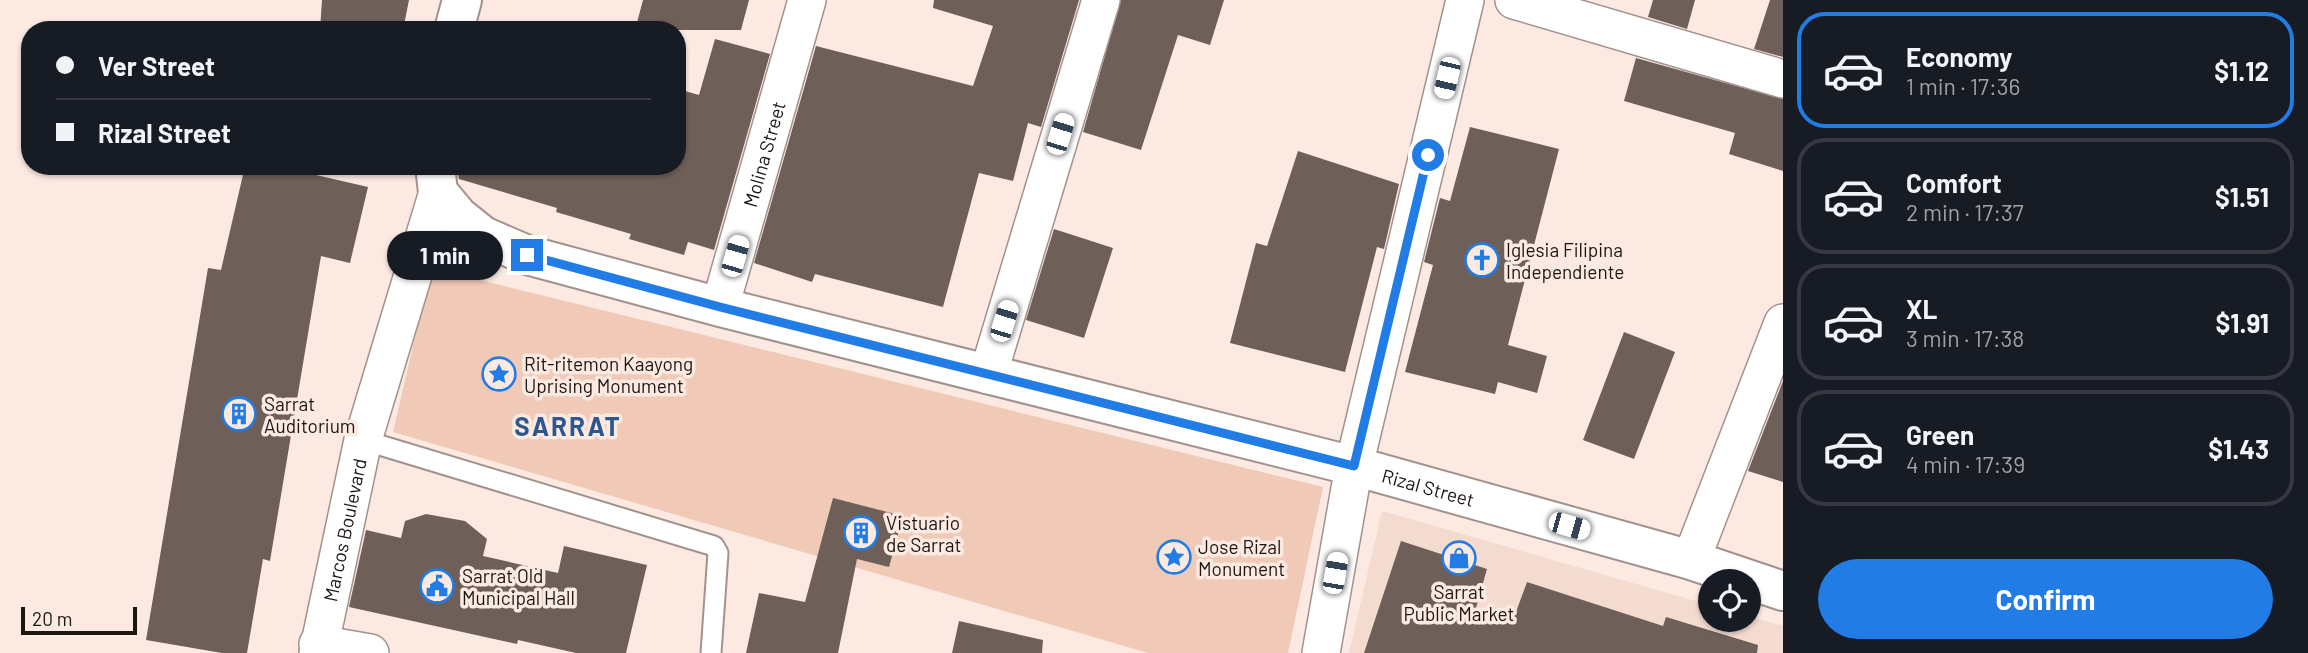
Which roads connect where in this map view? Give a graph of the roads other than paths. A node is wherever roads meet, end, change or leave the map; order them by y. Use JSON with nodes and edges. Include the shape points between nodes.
{"nodes":[{"id":1,"x":462,"y":0,"type":"edge"},
{"id":2,"x":807,"y":0,"type":"edge"},
{"id":3,"x":1101,"y":0,"type":"edge"},
{"id":4,"x":1465,"y":0,"type":"edge"},
{"id":5,"x":1514,"y":0,"type":"edge"},
{"id":6,"x":456,"y":21,"type":"edge"},
{"id":7,"x":1783,"y":79,"type":"edge"},
{"id":8,"x":436,"y":179,"type":"edge"},
{"id":9,"x":720,"y":307,"type":"junction"},
{"id":10,"x":1783,"y":323,"type":"edge"},
{"id":11,"x":988,"y":375,"type":"junction"},
{"id":12,"x":363,"y":440,"type":"junction"},
{"id":13,"x":1354,"y":466,"type":"junction"},
{"id":14,"x":1691,"y":560,"type":"junction"},
{"id":15,"x":1783,"y":591,"type":"edge"},
{"id":16,"x":318,"y":649,"type":"edge"},
{"id":17,"x":370,"y":653,"type":"edge"},
{"id":18,"x":711,"y":653,"type":"edge"},
{"id":19,"x":1321,"y":653,"type":"edge"}],
"edges":[{"from":1,"to":6,"type":"main road"},
{"from":2,"to":9,"type":"street","name":"Molina Street"},
{"from":3,"to":11,"type":"street"},
{"from":4,"to":13,"type":"street"},
{"from":5,"to":7,"type":"street"},
{"from":8,"to":9,"type":"main road","name":"Rizal Street","via":[[458,216],[483,236],[527,255]]},
{"from":8,"to":12,"type":"street","name":"Marcos Boulevard"},
{"from":9,"to":11,"type":"main road","name":"Rizal Street"},
{"from":10,"to":14,"type":"street"},
{"from":11,"to":13,"type":"main road","name":"Rizal Street"},
{"from":12,"to":16,"type":"street","name":"Marcos Boulevard"},
{"from":12,"to":18,"type":"lane","via":[[714,546],[718,553]]},
{"from":13,"to":14,"type":"main road","name":"Rizal Street"},
{"from":13,"to":19,"type":"street"},
{"from":14,"to":15,"type":"main road","name":"Rizal Street"},
{"from":16,"to":17,"type":"street"}]}
